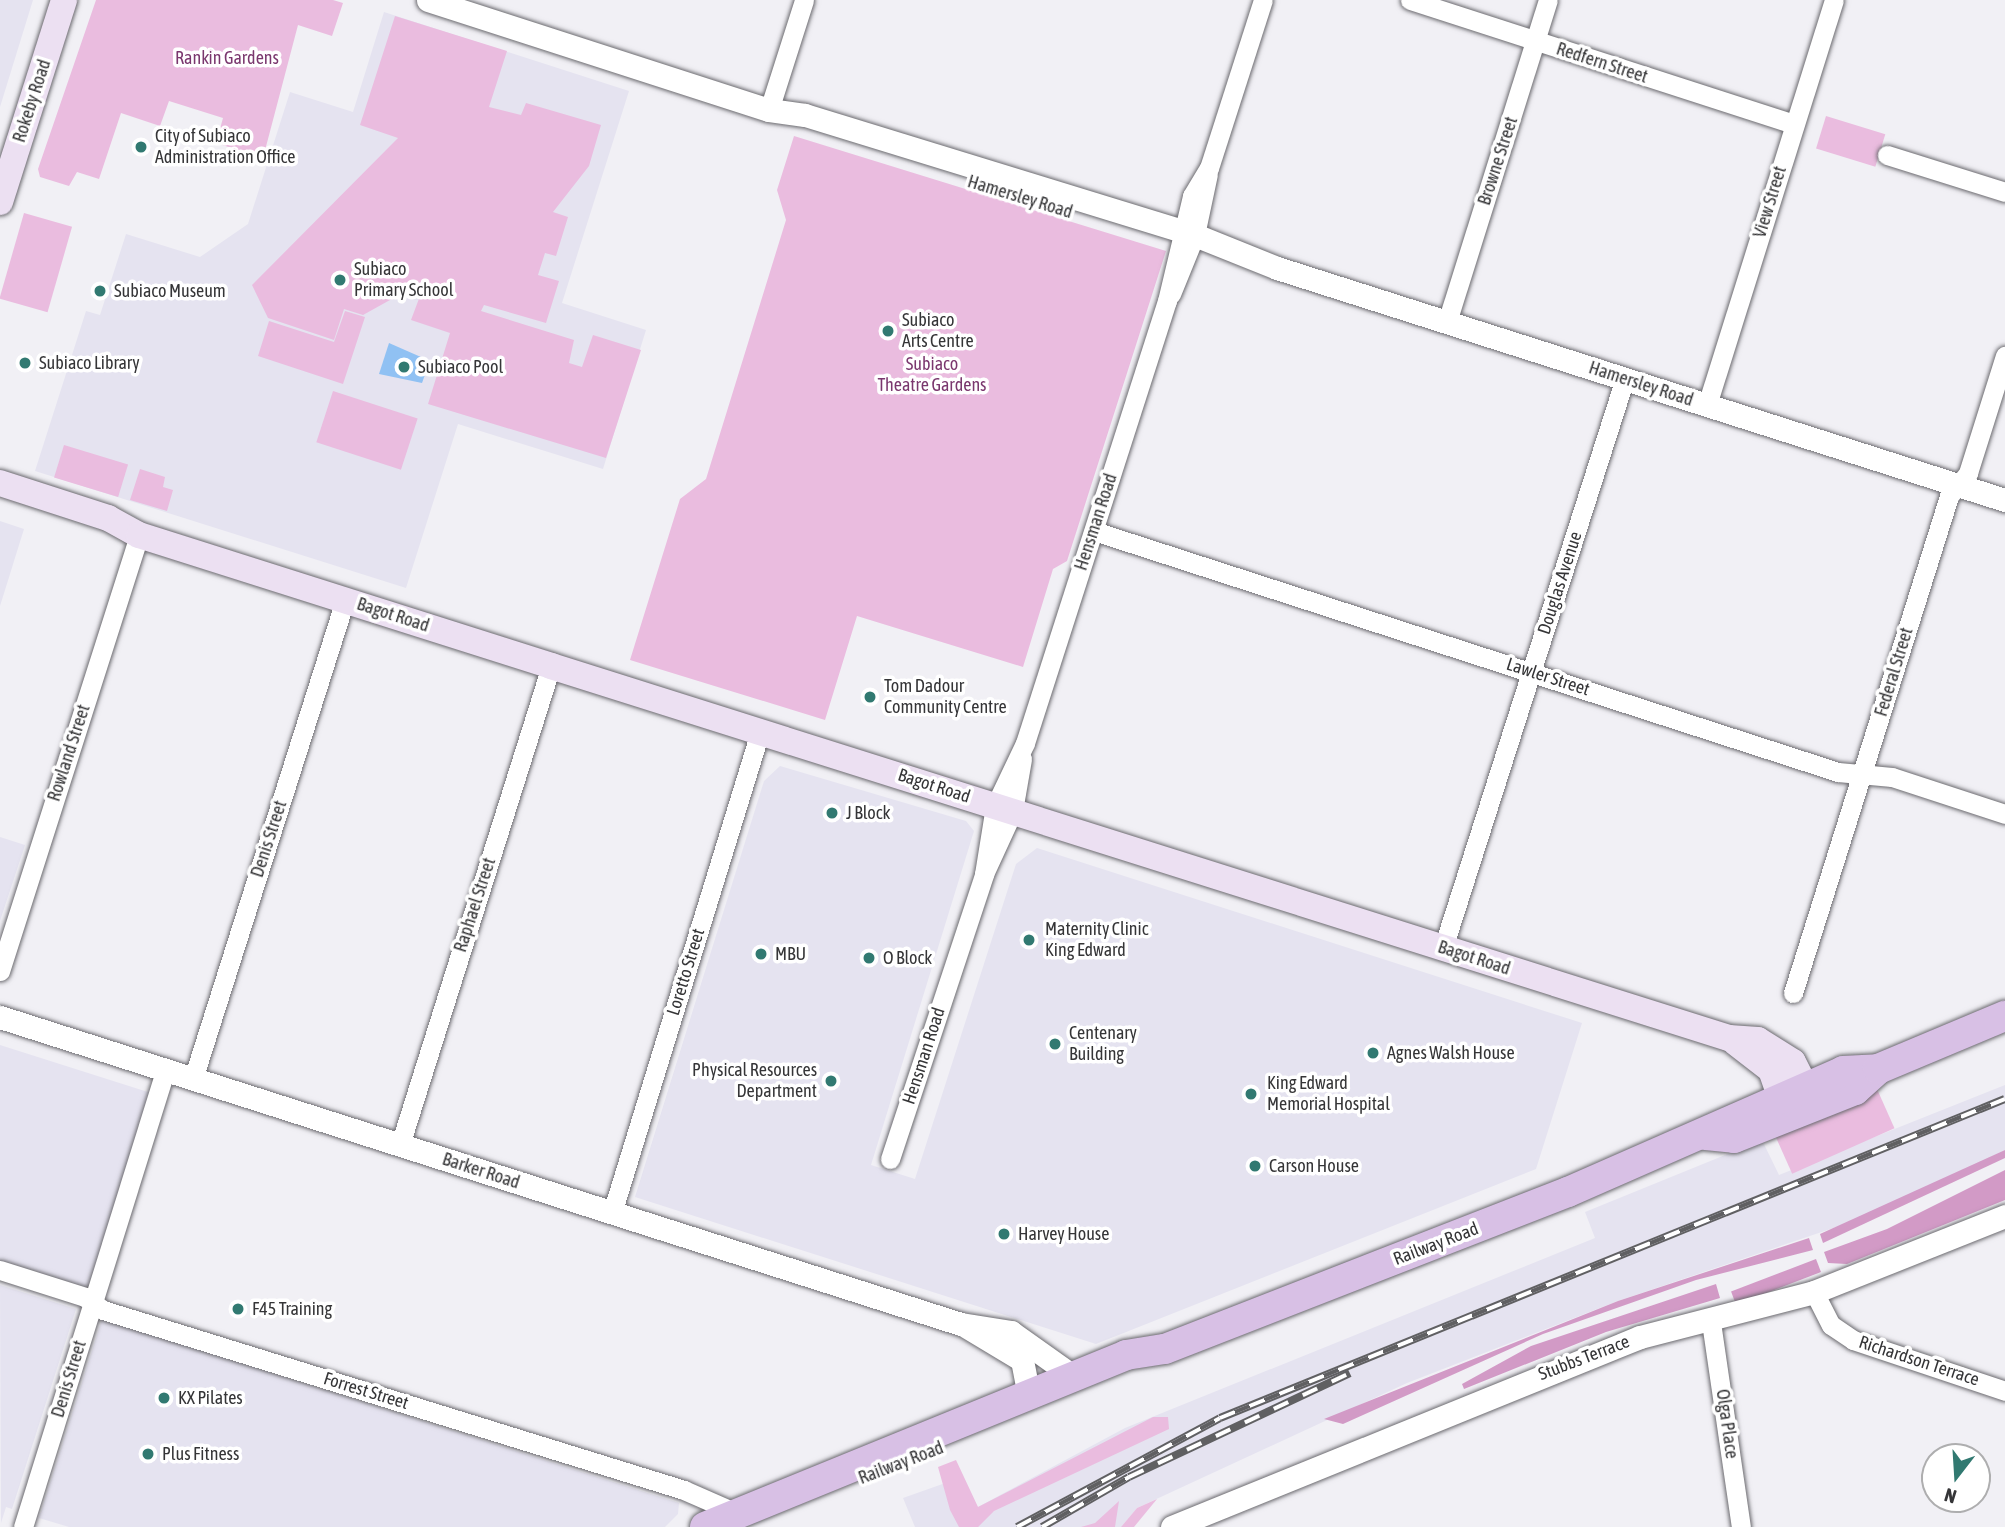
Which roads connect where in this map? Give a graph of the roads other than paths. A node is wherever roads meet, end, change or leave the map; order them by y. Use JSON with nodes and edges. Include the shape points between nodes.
{"nodes":[{"id":1,"x":65,"y":0,"type":"edge"},
{"id":2,"x":428,"y":0,"type":"edge"},
{"id":3,"x":804,"y":0,"type":"edge"},
{"id":4,"x":1263,"y":0,"type":"edge"},
{"id":5,"x":1410,"y":0,"type":"edge"},
{"id":6,"x":1548,"y":0,"type":"edge"},
{"id":7,"x":1834,"y":0,"type":"edge"},
{"id":8,"x":1535,"y":41,"type":"junction"},
{"id":9,"x":769,"y":110,"type":"junction"},
{"id":10,"x":1795,"y":124,"type":"junction"},
{"id":11,"x":1887,"y":155,"type":"dead end"},
{"id":12,"x":2005,"y":192,"type":"edge"},
{"id":13,"x":0,"y":202,"type":"edge"},
{"id":14,"x":1186,"y":240,"type":"junction"},
{"id":15,"x":1447,"y":322,"type":"junction"},
{"id":16,"x":2005,"y":356,"type":"edge"},
{"id":17,"x":1625,"y":378,"type":"junction"},
{"id":18,"x":1707,"y":405,"type":"junction"},
{"id":19,"x":0,"y":483,"type":"edge"},
{"id":20,"x":1958,"y":485,"type":"junction"},
{"id":21,"x":2005,"y":500,"type":"edge"},
{"id":22,"x":0,"y":501,"type":"edge"},
{"id":23,"x":1094,"y":531,"type":"junction"},
{"id":24,"x":139,"y":535,"type":"junction"},
{"id":25,"x":345,"y":600,"type":"junction"},
{"id":26,"x":551,"y":666,"type":"junction"},
{"id":27,"x":1532,"y":672,"type":"junction"},
{"id":28,"x":760,"y":732,"type":"junction"},
{"id":29,"x":1864,"y":774,"type":"junction"},
{"id":30,"x":1004,"y":808,"type":"junction"},
{"id":31,"x":2005,"y":814,"type":"edge"},
{"id":32,"x":1443,"y":948,"type":"junction"},
{"id":33,"x":0,"y":971,"type":"edge"},
{"id":34,"x":1793,"y":993,"type":"dead end"},
{"id":35,"x":2005,"y":1016,"type":"edge"},
{"id":36,"x":0,"y":1017,"type":"edge"},
{"id":37,"x":165,"y":1070,"type":"junction"},
{"id":38,"x":193,"y":1079,"type":"junction"},
{"id":39,"x":1797,"y":1102,"type":"junction"},
{"id":40,"x":400,"y":1145,"type":"junction"},
{"id":41,"x":890,"y":1159,"type":"dead end"},
{"id":42,"x":612,"y":1213,"type":"junction"},
{"id":43,"x":2005,"y":1216,"type":"edge"},
{"id":44,"x":0,"y":1270,"type":"edge"},
{"id":45,"x":1814,"y":1292,"type":"junction"},
{"id":46,"x":93,"y":1303,"type":"junction"},
{"id":47,"x":1711,"y":1322,"type":"junction"},
{"id":48,"x":961,"y":1324,"type":"junction"},
{"id":49,"x":1165,"y":1349,"type":"junction"},
{"id":50,"x":1074,"y":1377,"type":"junction"},
{"id":51,"x":2005,"y":1391,"type":"edge"},
{"id":52,"x":1029,"y":1395,"type":"junction"},
{"id":53,"x":725,"y":1517,"type":"edge"},
{"id":54,"x":23,"y":1527,"type":"edge"},
{"id":55,"x":1172,"y":1527,"type":"edge"},
{"id":56,"x":1741,"y":1527,"type":"edge"}],
"edges":[{"from":1,"to":13,"type":"main road","name":"Rokeby Road"},
{"from":2,"to":9,"type":"street","name":"Hamersley Road"},
{"from":3,"to":9,"type":"street"},
{"from":4,"to":14,"type":"street","name":"Hensman Road"},
{"from":5,"to":8,"type":"street","name":"Redfern Street"},
{"from":6,"to":8,"type":"street","name":"Browne Street"},
{"from":7,"to":10,"type":"street","name":"View Street"},
{"from":8,"to":10,"type":"street","name":"Redfern Street"},
{"from":8,"to":15,"type":"street","name":"Browne Street"},
{"from":9,"to":14,"type":"street","name":"Hamersley Road","via":[[805,115]]},
{"from":10,"to":18,"type":"street","name":"View Street"},
{"from":11,"to":12,"type":"street"},
{"from":14,"to":15,"type":"street","name":"Hamersley Road"},
{"from":14,"to":23,"type":"street","name":"Hensman Road"},
{"from":15,"to":17,"type":"street","name":"Hamersley Road"},
{"from":16,"to":20,"type":"street","name":"Federal Street"},
{"from":17,"to":18,"type":"street","name":"Hamersley Road"},
{"from":17,"to":27,"type":"street","name":"Douglas Avenue"},
{"from":18,"to":20,"type":"street","name":"Hamersley Road"},
{"from":19,"to":24,"type":"main road","name":"Bagot Road","via":[[108,518]]},
{"from":20,"to":21,"type":"street","name":"Hamersley Road"},
{"from":20,"to":29,"type":"street","name":"Federal Street","via":[[1949,496]]},
{"from":22,"to":24,"type":"main road","name":"Bagot Road","via":[[105,532]]},
{"from":23,"to":27,"type":"street","name":"Lawler Street"},
{"from":23,"to":30,"type":"street","name":"Hensman Road"},
{"from":24,"to":25,"type":"main road","name":"Bagot Road"},
{"from":24,"to":33,"type":"street","name":"Rowland Street"},
{"from":25,"to":26,"type":"main road","name":"Bagot Road"},
{"from":25,"to":38,"type":"street","name":"Denis Street"},
{"from":26,"to":28,"type":"main road","name":"Bagot Road"},
{"from":26,"to":40,"type":"street","name":"Raphael Street"},
{"from":27,"to":29,"type":"street","name":"Lawler Street","via":[[1838,772]]},
{"from":27,"to":32,"type":"street","name":"Douglas Avenue"},
{"from":28,"to":30,"type":"main road","name":"Bagot Road"},
{"from":28,"to":42,"type":"street","name":"Loretto Street"},
{"from":29,"to":31,"type":"street","name":"Lawler Street"},
{"from":29,"to":34,"type":"street","name":"Federal Street"},
{"from":30,"to":32,"type":"main road","name":"Bagot Road"},
{"from":30,"to":41,"type":"street","name":"Hensman Road"},
{"from":32,"to":39,"type":"main road","name":"Bagot Road","via":[[1729,1038],[1764,1061]]},
{"from":35,"to":39,"type":"main road","name":"Railway Road","via":[[1878,1069],[1855,1090]]},
{"from":36,"to":37,"type":"street","name":"Barker Road"},
{"from":37,"to":38,"type":"street","name":"Barker Road"},
{"from":37,"to":46,"type":"street","name":"Denis Street"},
{"from":38,"to":40,"type":"street","name":"Barker Road"},
{"from":39,"to":49,"type":"main road","name":"Railway Road","via":[[1734,1138],[1706,1135]]},
{"from":40,"to":42,"type":"street","name":"Barker Road"},
{"from":42,"to":48,"type":"street","name":"Barker Road"},
{"from":43,"to":45,"type":"street","name":"Stubbs Terrace"},
{"from":44,"to":46,"type":"street","name":"Forrest Street"},
{"from":45,"to":47,"type":"street","name":"Stubbs Terrace"},
{"from":45,"to":51,"type":"street","name":"Richardson Terrace","via":[[1831,1325],[1853,1340]]},
{"from":46,"to":53,"type":"street","name":"Forrest Street"},
{"from":46,"to":54,"type":"street","name":"Denis Street"},
{"from":47,"to":55,"type":"street","name":"Stubbs Terrace","via":[[1640,1336],[1571,1362]]},
{"from":47,"to":56,"type":"street","name":"Olga Place"},
{"from":48,"to":50,"type":"street","name":"Barker Road","via":[[1025,1338]]},
{"from":48,"to":52,"type":"street","name":"Barker Road","via":[[1022,1360]]},
{"from":49,"to":50,"type":"main road","name":"Railway Road","via":[[1126,1355]]},
{"from":49,"to":53,"type":"main road","name":"Railway Road","via":[[1129,1373]]},
{"from":50,"to":52,"type":"main road","name":"Railway Road"},
{"from":52,"to":53,"type":"main road","name":"Railway Road"}]}
